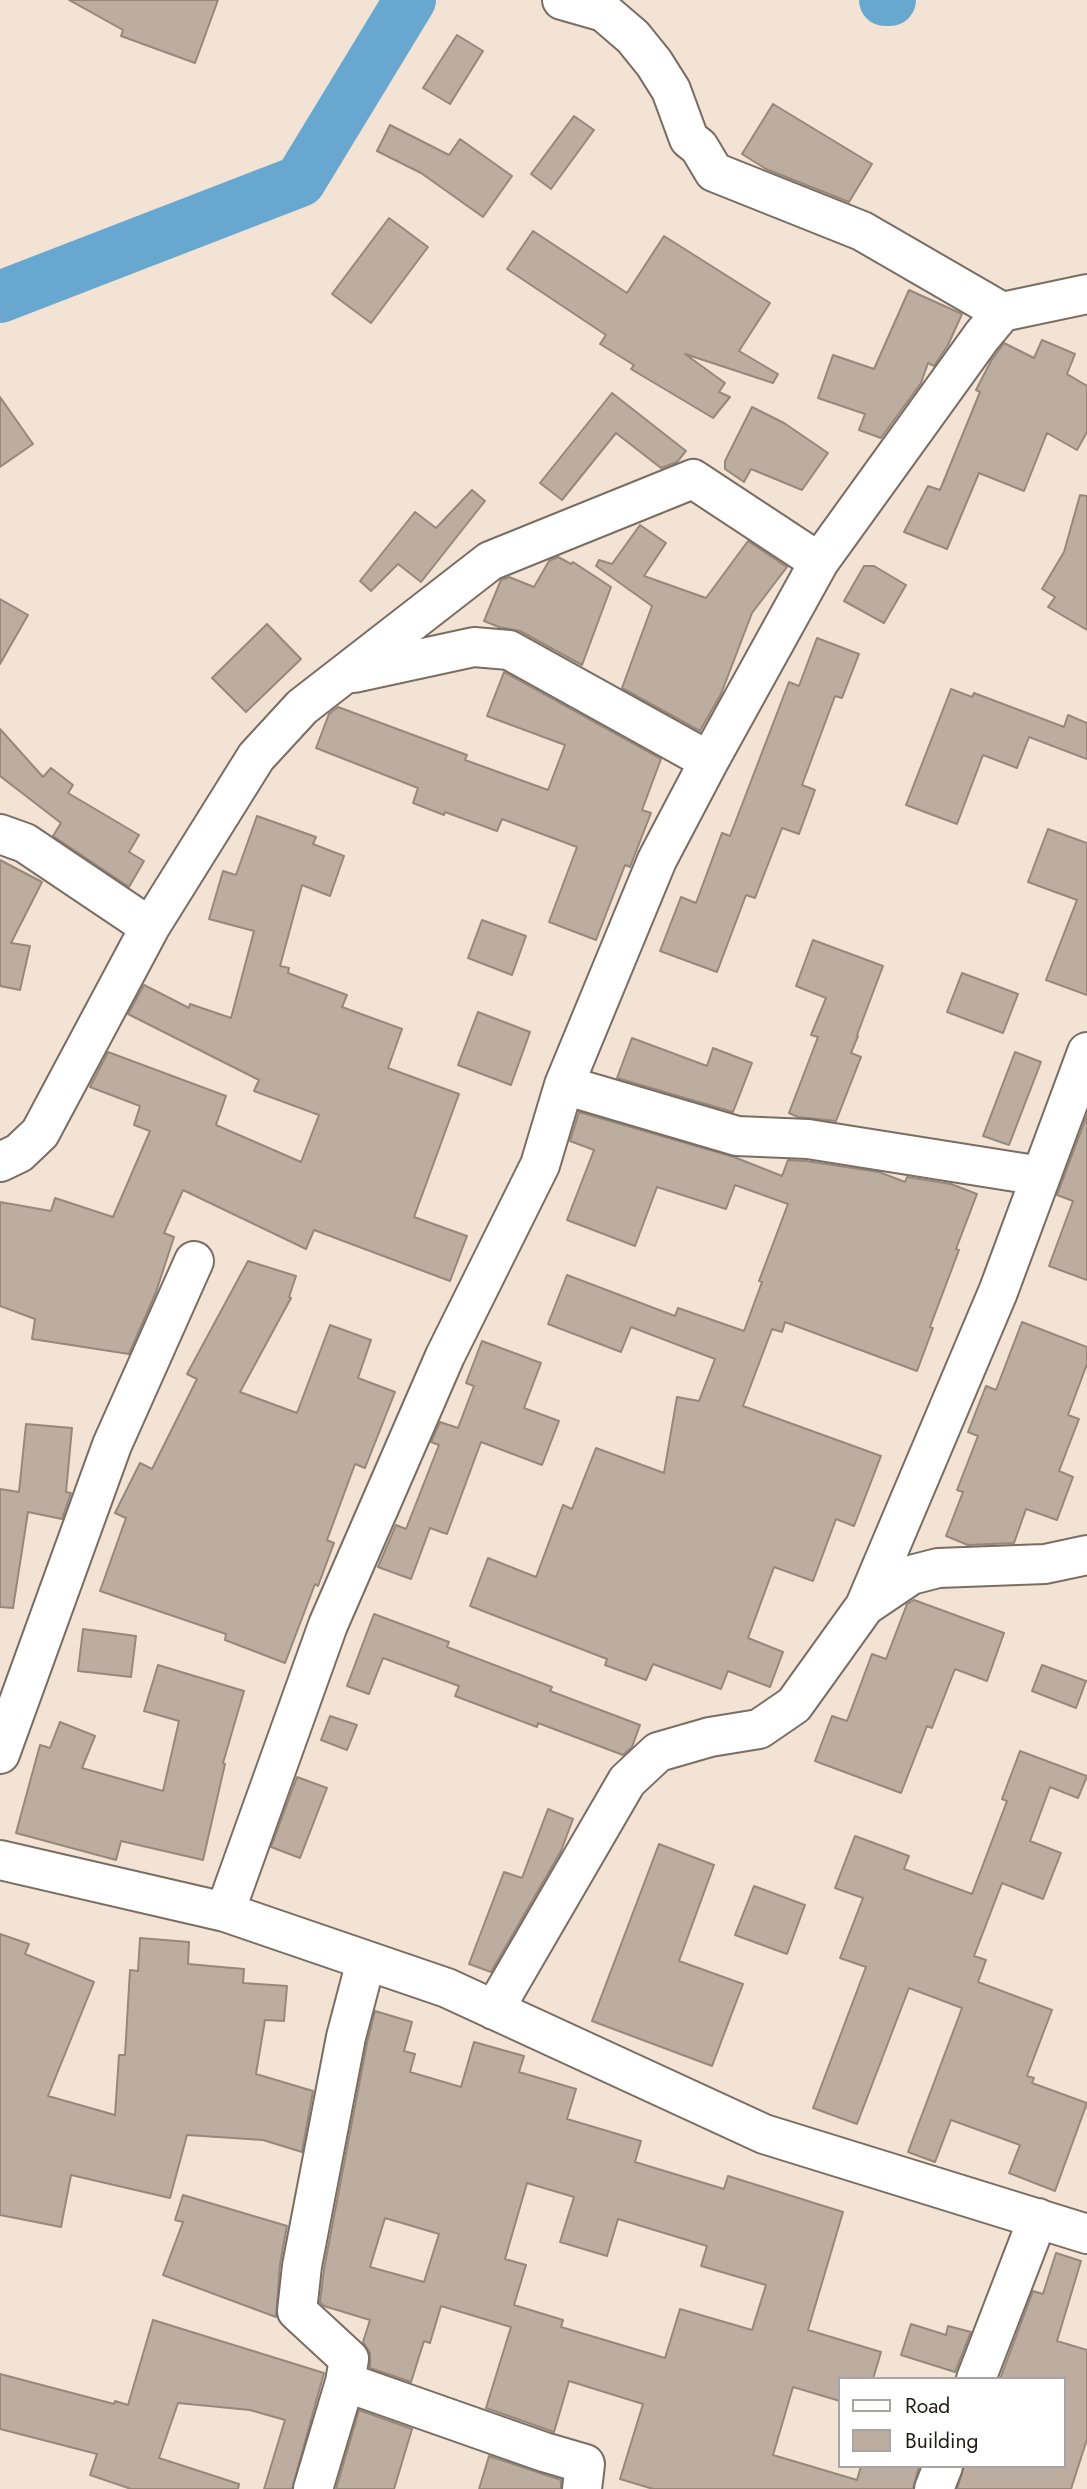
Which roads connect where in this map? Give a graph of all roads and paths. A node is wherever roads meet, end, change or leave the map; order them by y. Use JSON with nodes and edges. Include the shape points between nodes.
{"nodes":[{"id":1,"x":562,"y":0,"type":"edge"},
{"id":2,"x":1087,"y":294,"type":"edge"},
{"id":3,"x":1002,"y":312,"type":"junction"},
{"id":4,"x":819,"y":562,"type":"junction"},
{"id":5,"x":345,"y":675,"type":"junction"},
{"id":6,"x":709,"y":761,"type":"junction"},
{"id":7,"x":0,"y":834,"type":"edge"},
{"id":8,"x":150,"y":927,"type":"junction"},
{"id":9,"x":1087,"y":1052,"type":"edge"},
{"id":10,"x":565,"y":1084,"type":"junction"},
{"id":11,"x":0,"y":1162,"type":"edge"},
{"id":12,"x":1041,"y":1176,"type":"junction"},
{"id":13,"x":194,"y":1261,"type":"dead end"},
{"id":14,"x":1087,"y":1555,"type":"edge"},
{"id":15,"x":865,"y":1606,"type":"junction"},
{"id":16,"x":0,"y":1754,"type":"edge"},
{"id":17,"x":0,"y":1860,"type":"edge"},
{"id":18,"x":225,"y":1912,"type":"junction"},
{"id":19,"x":366,"y":1961,"type":"junction"},
{"id":20,"x":494,"y":2010,"type":"junction"},
{"id":21,"x":1038,"y":2218,"type":"junction"},
{"id":22,"x":1087,"y":2234,"type":"edge"},
{"id":23,"x":977,"y":2377,"type":"edge"},
{"id":24,"x":345,"y":2382,"type":"junction"},
{"id":25,"x":942,"y":2468,"type":"edge"},
{"id":26,"x":313,"y":2489,"type":"edge"},
{"id":27,"x":582,"y":2489,"type":"edge"},
{"id":28,"x":934,"y":2489,"type":"edge"}],
"edges":[{"from":1,"to":3,"type":"street","via":[[604,12],[633,37],[671,90],[689,139],[714,172],[862,231]]},
{"from":2,"to":3,"type":"street"},
{"from":3,"to":4,"type":"street"},
{"from":4,"to":5,"type":"street","via":[[694,479],[490,561]]},
{"from":4,"to":6,"type":"street"},
{"from":5,"to":6,"type":"street","via":[[474,647],[509,650]]},
{"from":5,"to":8,"type":"street","via":[[302,707],[256,757]]},
{"from":6,"to":10,"type":"street","via":[[657,860]]},
{"from":7,"to":8,"type":"street","via":[[24,843]]},
{"from":8,"to":11,"type":"street","via":[[40,1133],[19,1153]]},
{"from":9,"to":12,"type":"street"},
{"from":10,"to":12,"type":"street","via":[[737,1136],[808,1139]]},
{"from":10,"to":18,"type":"street","via":[[540,1165],[445,1356],[328,1625]]},
{"from":12,"to":15,"type":"street","via":[[998,1292]]},
{"from":13,"to":16,"type":"street","via":[[112,1445]]},
{"from":14,"to":15,"type":"street","via":[[1045,1564],[939,1568],[911,1575]]},
{"from":15,"to":20,"type":"street","via":[[794,1705],[759,1729],[658,1752],[628,1781]]},
{"from":17,"to":18,"type":"street"},
{"from":18,"to":19,"type":"street"},
{"from":19,"to":20,"type":"street","via":[[447,1988]]},
{"from":19,"to":24,"type":"street","via":[[346,2037],[297,2311],[349,2359]]},
{"from":20,"to":21,"type":"street","via":[[764,2134]]},
{"from":21,"to":22,"type":"street"},
{"from":21,"to":23,"type":"street"},
{"from":24,"to":26,"type":"street"},
{"from":24,"to":27,"type":"street","via":[[585,2463]]},
{"from":25,"to":28,"type":"street"}]}
